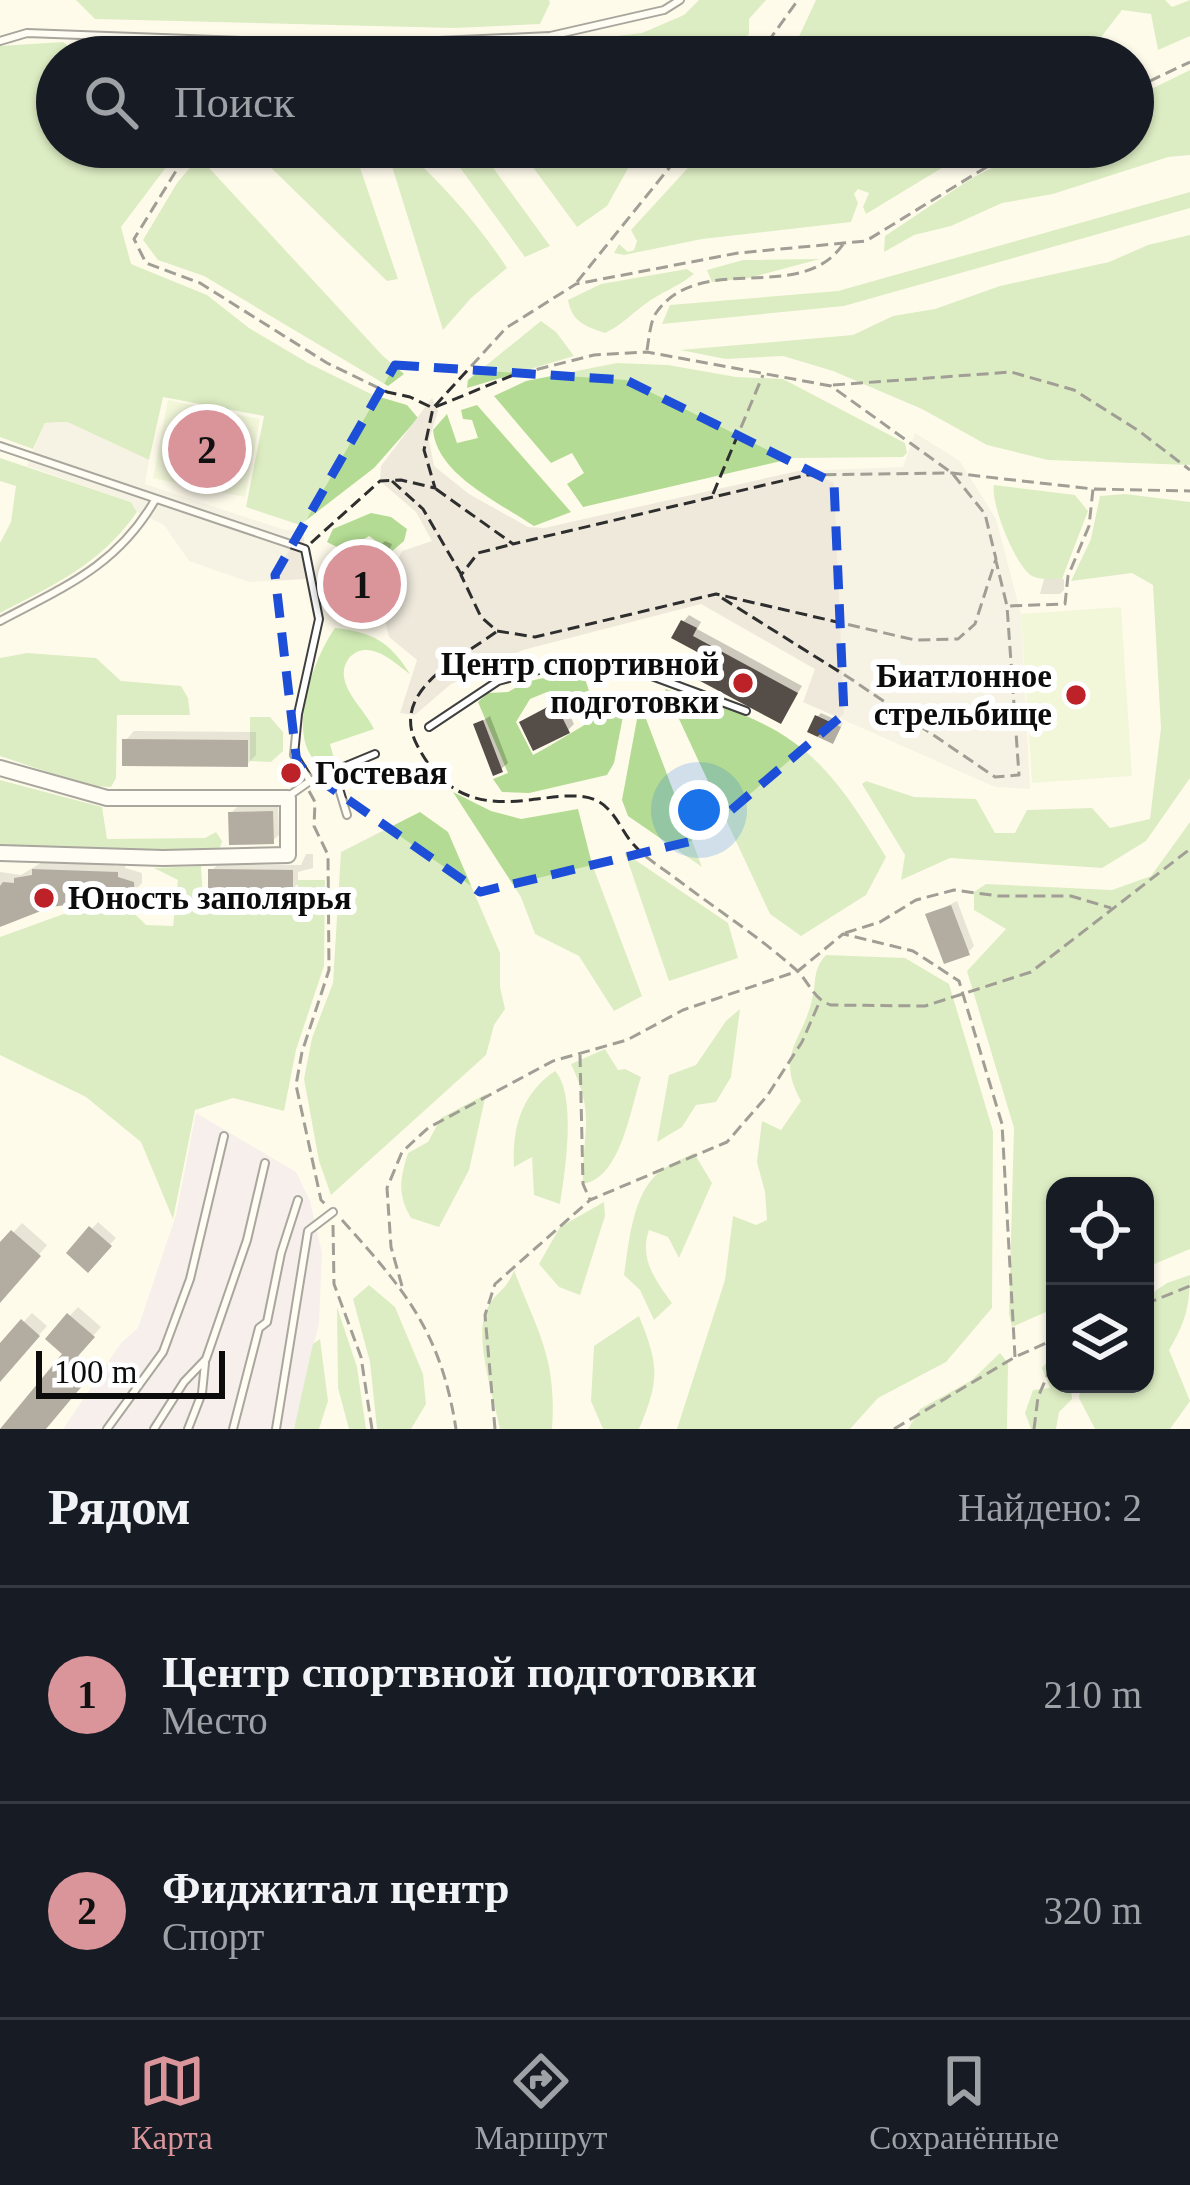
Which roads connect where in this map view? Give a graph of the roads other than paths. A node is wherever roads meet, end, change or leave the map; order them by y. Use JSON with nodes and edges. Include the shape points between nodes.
{"nodes":[{"id":1,"x":680,"y":0,"type":"edge"},
{"id":2,"x":108,"y":36,"type":"edge"},
{"id":3,"x":550,"y":36,"type":"edge"},
{"id":4,"x":0,"y":41,"type":"edge"},
{"id":5,"x":0,"y":446,"type":"edge"},
{"id":6,"x":155,"y":500,"type":"junction"},
{"id":7,"x":0,"y":621,"type":"edge"},
{"id":8,"x":746,"y":711,"type":"dead end"},
{"id":9,"x":429,"y":728,"type":"dead end"},
{"id":10,"x":375,"y":754,"type":"dead end"},
{"id":11,"x":0,"y":767,"type":"edge"},
{"id":12,"x":334,"y":772,"type":"junction"},
{"id":13,"x":308,"y":783,"type":"junction"},
{"id":14,"x":287,"y":797,"type":"junction"},
{"id":15,"x":347,"y":815,"type":"dead end"},
{"id":16,"x":0,"y":853,"type":"edge"},
{"id":17,"x":224,"y":1136,"type":"dead end"},
{"id":18,"x":265,"y":1163,"type":"dead end"},
{"id":19,"x":298,"y":1200,"type":"dead end"},
{"id":20,"x":333,"y":1211,"type":"road end"},
{"id":21,"x":206,"y":1359,"type":"junction"},
{"id":22,"x":107,"y":1429,"type":"edge"},
{"id":23,"x":154,"y":1429,"type":"edge"},
{"id":24,"x":188,"y":1429,"type":"edge"},
{"id":25,"x":233,"y":1429,"type":"edge"},
{"id":26,"x":276,"y":1429,"type":"edge"}],
"edges":[{"from":1,"to":3,"type":"lane"},
{"from":2,"to":4,"type":"lane","via":[[27,33]]},
{"from":5,"to":6,"type":"lane"},
{"from":6,"to":7,"type":"lane","via":[[90,574]]},
{"from":6,"to":13,"type":"lane","via":[[305,549],[320,619],[294,755]]},
{"from":8,"to":9,"type":"lane","via":[[606,659],[498,681]]},
{"from":10,"to":12,"type":"lane"},
{"from":11,"to":14,"type":"street","via":[[107,798]]},
{"from":12,"to":13,"type":"lane"},
{"from":12,"to":15,"type":"lane"},
{"from":13,"to":14,"type":"lane"},
{"from":14,"to":16,"type":"street","via":[[288,855]]},
{"from":17,"to":22,"type":"lane","via":[[190,1279],[163,1352]]},
{"from":18,"to":21,"type":"lane"},
{"from":19,"to":25,"type":"lane"},
{"from":20,"to":26,"type":"lane","via":[[308,1231]]},
{"from":21,"to":23,"type":"lane"},
{"from":21,"to":24,"type":"lane"}]}
